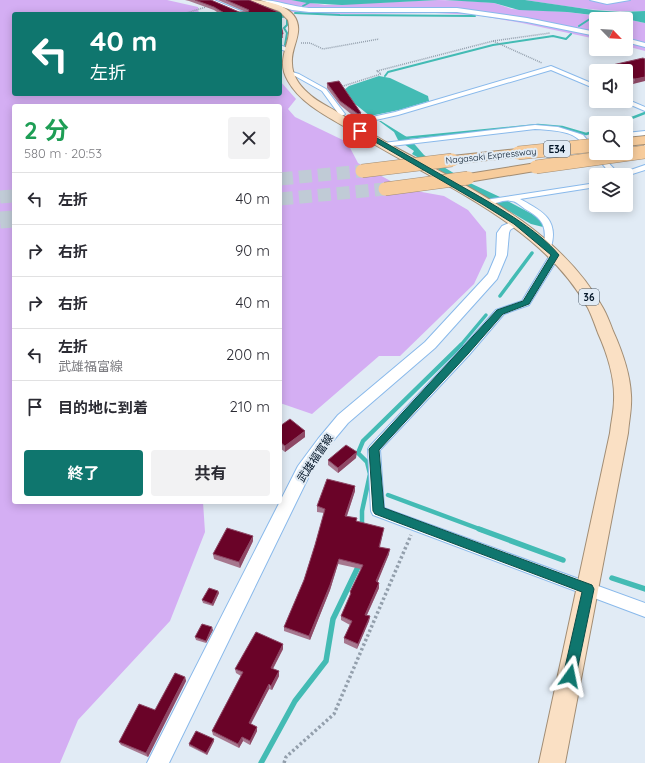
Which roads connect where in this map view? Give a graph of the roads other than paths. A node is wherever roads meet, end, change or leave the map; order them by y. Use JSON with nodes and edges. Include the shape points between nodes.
{"nodes":[{"id":1,"x":210,"y":0,"type":"edge"},
{"id":2,"x":252,"y":0,"type":"edge"},
{"id":3,"x":263,"y":0,"type":"edge"},
{"id":4,"x":593,"y":0,"type":"edge"},
{"id":5,"x":627,"y":0,"type":"edge"},
{"id":6,"x":240,"y":12,"type":"edge"},
{"id":7,"x":589,"y":33,"type":"edge"},
{"id":8,"x":633,"y":42,"type":"edge"},
{"id":9,"x":645,"y":45,"type":"edge"},
{"id":10,"x":286,"y":47,"type":"edge"},
{"id":11,"x":289,"y":73,"type":"junction"},
{"id":12,"x":589,"y":84,"type":"edge"},
{"id":13,"x":633,"y":104,"type":"edge"},
{"id":14,"x":645,"y":109,"type":"edge"},
{"id":15,"x":343,"y":120,"type":"junction"},
{"id":16,"x":645,"y":133,"type":"edge"},
{"id":17,"x":633,"y":134,"type":"edge"},
{"id":18,"x":583,"y":140,"type":"junction"},
{"id":19,"x":589,"y":140,"type":"edge"},
{"id":20,"x":645,"y":140,"type":"edge"},
{"id":21,"x":633,"y":141,"type":"edge"},
{"id":22,"x":389,"y":144,"type":"junction"},
{"id":23,"x":589,"y":146,"type":"edge"},
{"id":24,"x":645,"y":152,"type":"edge"},
{"id":25,"x":645,"y":167,"type":"edge"},
{"id":26,"x":609,"y":168,"type":"edge"},
{"id":27,"x":633,"y":171,"type":"edge"},
{"id":28,"x":362,"y":172,"type":"tunnel mouth"},
{"id":29,"x":589,"y":186,"type":"edge"},
{"id":30,"x":385,"y":189,"type":"tunnel mouth"},
{"id":31,"x":510,"y":199,"type":"junction"},
{"id":32,"x":488,"y":202,"type":"junction"},
{"id":33,"x":516,"y":223,"type":"junction"},
{"id":34,"x":551,"y":251,"type":"junction"},
{"id":35,"x":588,"y":589,"type":"junction"},
{"id":36,"x":645,"y":610,"type":"edge"},
{"id":37,"x":158,"y":763,"type":"edge"},
{"id":38,"x":552,"y":763,"type":"edge"}],
"edges":[{"from":1,"to":6,"type":"street"},
{"from":2,"to":10,"type":"main road","number":"36","via":[[289,15],[294,23],[294,31]]},
{"from":3,"to":7,"type":"street","via":[[309,10],[457,10]]},
{"from":4,"to":5,"type":"street"},
{"from":8,"to":9,"type":"street"},
{"from":10,"to":11,"type":"main road","number":"36"},
{"from":11,"to":15,"type":"main road","number":"36","via":[[303,94]]},
{"from":11,"to":15,"type":"street","via":[[324,90],[342,114]]},
{"from":12,"to":15,"type":"street","via":[[551,68],[396,114]]},
{"from":13,"to":14,"type":"street"},
{"from":15,"to":22,"type":"main road","number":"36"},
{"from":16,"to":17,"type":"street"},
{"from":18,"to":19,"type":"street"},
{"from":18,"to":22,"type":"street","via":[[562,130],[535,127]]},
{"from":18,"to":26,"type":"street"},
{"from":20,"to":21,"type":"highway"},
{"from":22,"to":32,"type":"main road","number":"36"},
{"from":23,"to":28,"type":"highway","name":"Nagasaki Expressway","number":"E34","bridge":true},
{"from":24,"to":30,"type":"highway","name":"Nagasaki Expressway","number":"E34","bridge":true},
{"from":25,"to":27,"type":"street"},
{"from":29,"to":31,"type":"street"},
{"from":31,"to":32,"type":"street"},
{"from":31,"to":34,"type":"street","via":[[540,214],[550,234]]},
{"from":32,"to":33,"type":"main road","number":"36"},
{"from":33,"to":34,"type":"main road","number":"36"},
{"from":33,"to":37,"type":"street","name":"武雄福富線","via":[[506,228],[503,233],[504,250],[493,276],[430,345],[343,420],[304,470]]},
{"from":34,"to":35,"type":"main road","number":"36","via":[[572,273],[592,302],[608,334],[618,366],[623,401]]},
{"from":34,"to":35,"type":"street","via":[[526,303],[500,312],[374,449],[378,511]]},
{"from":35,"to":36,"type":"street"},
{"from":35,"to":38,"type":"main road","number":"36"}]}
